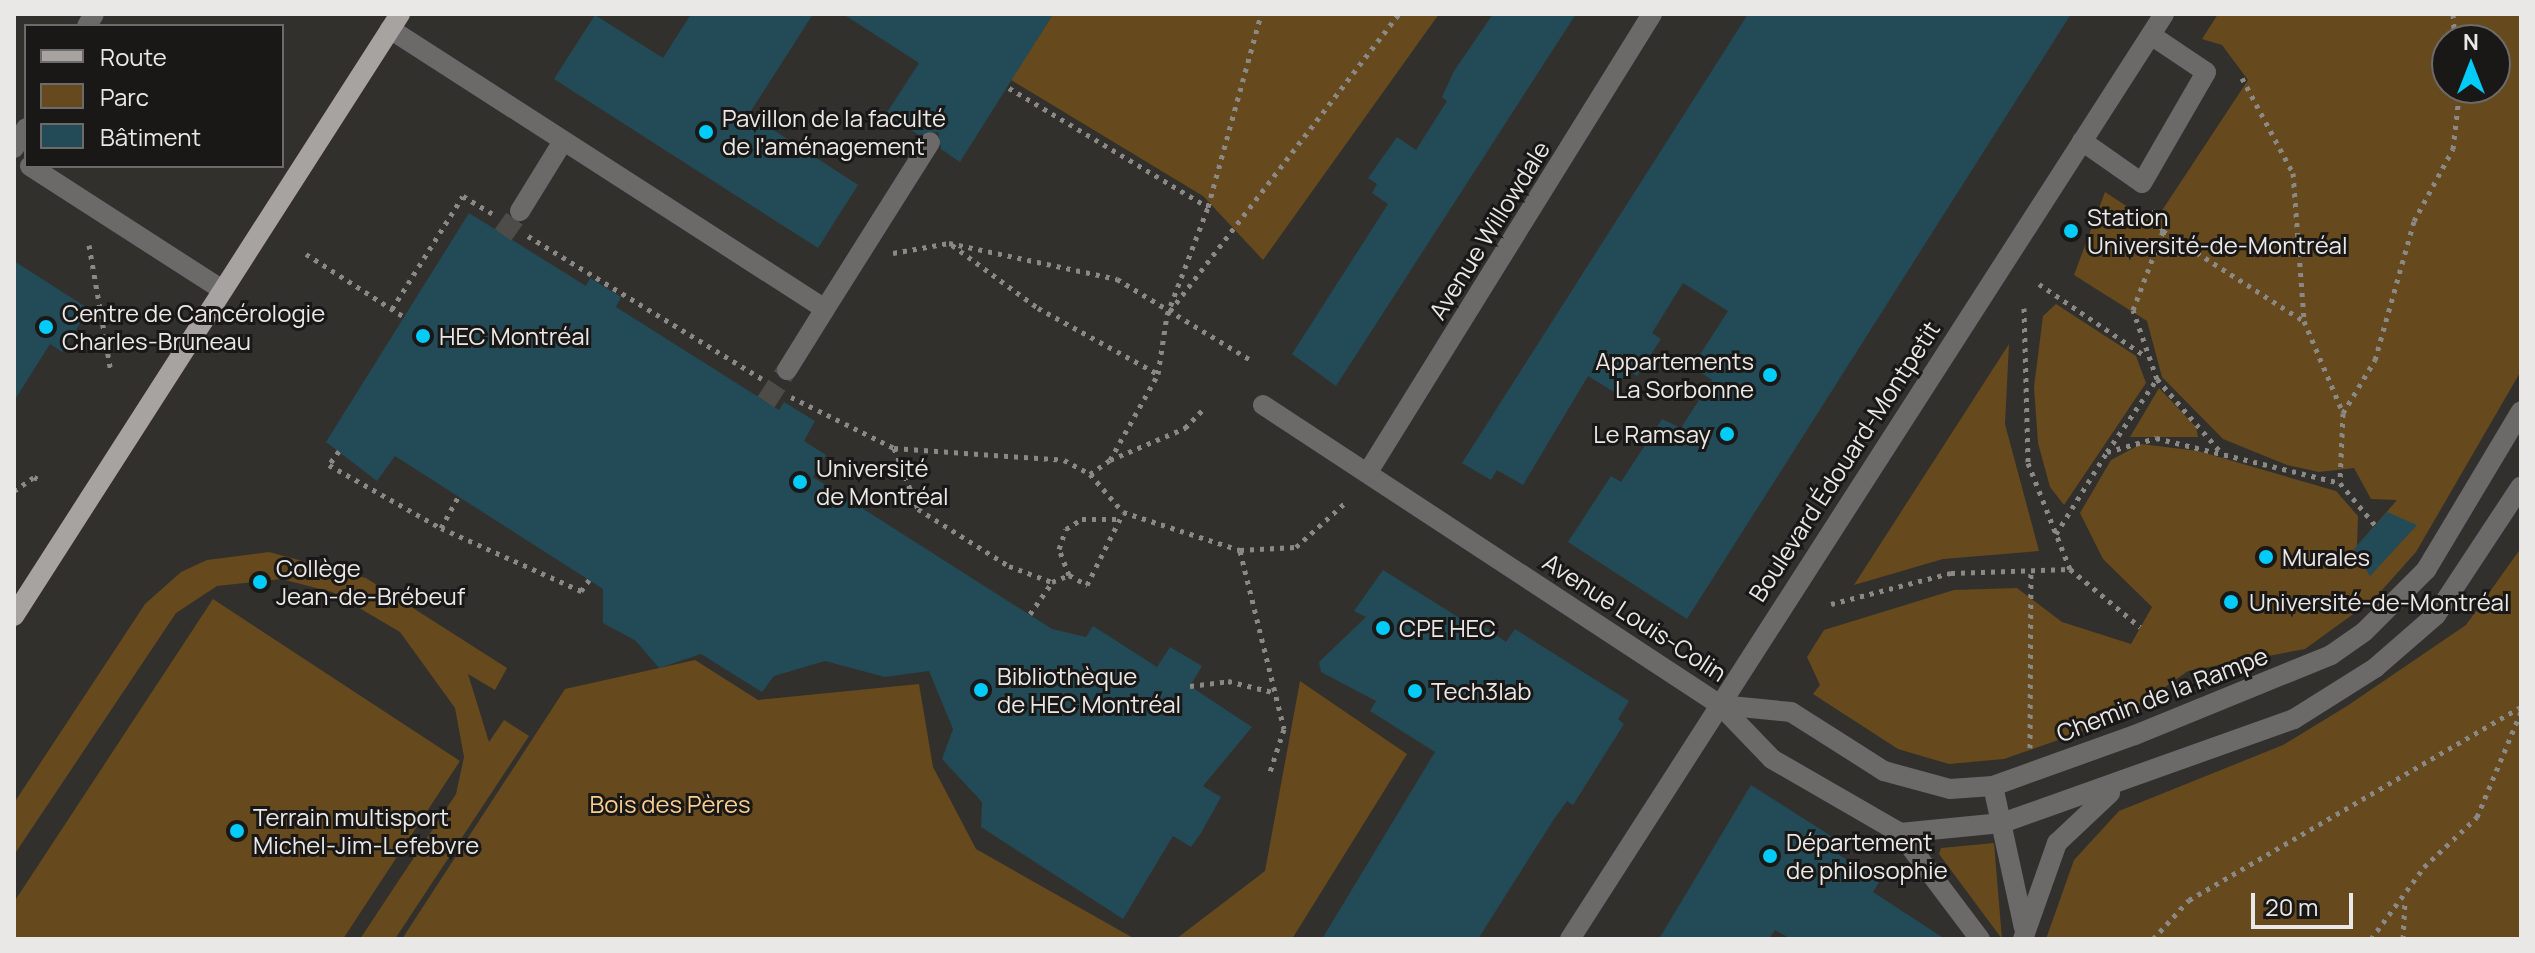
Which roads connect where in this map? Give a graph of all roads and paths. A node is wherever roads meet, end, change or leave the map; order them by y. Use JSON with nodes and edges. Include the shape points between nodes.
{"nodes":[{"id":1,"x":1261,"y":14,"type":"edge"},
{"id":2,"x":1399,"y":14,"type":"edge"},
{"id":3,"x":2164,"y":14,"type":"edge"},
{"id":4,"x":1649,"y":15,"type":"edge"},
{"id":5,"x":395,"y":22,"type":"edge"},
{"id":6,"x":2151,"y":35,"type":"junction"},
{"id":7,"x":2242,"y":78,"type":"dead end"},
{"id":8,"x":1009,"y":88,"type":"dead end"},
{"id":9,"x":2458,"y":104,"type":"edge"},
{"id":10,"x":563,"y":141,"type":"junction"},
{"id":11,"x":2082,"y":141,"type":"junction"},
{"id":12,"x":930,"y":142,"type":"dead end"},
{"id":13,"x":33,"y":168,"type":"edge"},
{"id":14,"x":1208,"y":207,"type":"junction"},
{"id":15,"x":2152,"y":210,"type":"dead end"},
{"id":16,"x":513,"y":220,"type":"junction"},
{"id":17,"x":2163,"y":231,"type":"junction"},
{"id":18,"x":949,"y":243,"type":"junction"},
{"id":19,"x":89,"y":245,"type":"dead end"},
{"id":20,"x":306,"y":254,"type":"dead end"},
{"id":21,"x":860,"y":258,"type":"junction"},
{"id":22,"x":2039,"y":284,"type":"dead end"},
{"id":23,"x":221,"y":289,"type":"junction"},
{"id":24,"x":2024,"y":308,"type":"dead end"},
{"id":25,"x":392,"y":309,"type":"junction"},
{"id":26,"x":825,"y":309,"type":"junction"},
{"id":27,"x":1167,"y":315,"type":"junction"},
{"id":28,"x":404,"y":317,"type":"dead end"},
{"id":29,"x":2304,"y":321,"type":"junction"},
{"id":30,"x":2145,"y":355,"type":"junction"},
{"id":31,"x":1251,"y":360,"type":"dead end"},
{"id":32,"x":787,"y":370,"type":"tunnel mouth"},
{"id":33,"x":111,"y":372,"type":"dead end"},
{"id":34,"x":1158,"y":374,"type":"junction"},
{"id":35,"x":2157,"y":379,"type":"junction"},
{"id":36,"x":771,"y":385,"type":"dead end"},
{"id":37,"x":785,"y":393,"type":"dead end"},
{"id":38,"x":1263,"y":405,"type":"dead end"},
{"id":39,"x":1205,"y":407,"type":"dead end"},
{"id":40,"x":2521,"y":411,"type":"edge"},
{"id":41,"x":2343,"y":413,"type":"junction"},
{"id":42,"x":894,"y":448,"type":"junction"},
{"id":43,"x":2219,"y":450,"type":"junction"},
{"id":44,"x":339,"y":451,"type":"dead end"},
{"id":45,"x":2107,"y":452,"type":"junction"},
{"id":46,"x":1110,"y":460,"type":"junction"},
{"id":47,"x":1368,"y":472,"type":"junction"},
{"id":48,"x":1090,"y":474,"type":"junction"},
{"id":49,"x":42,"y":481,"type":"dead end"},
{"id":50,"x":2340,"y":483,"type":"junction"},
{"id":51,"x":2521,"y":486,"type":"edge"},
{"id":52,"x":14,"y":491,"type":"edge"},
{"id":53,"x":459,"y":496,"type":"dead end"},
{"id":54,"x":1347,"y":501,"type":"dead end"},
{"id":55,"x":1123,"y":512,"type":"junction"},
{"id":56,"x":1119,"y":519,"type":"junction"},
{"id":57,"x":2375,"y":525,"type":"dead end"},
{"id":58,"x":441,"y":528,"type":"junction"},
{"id":59,"x":2056,"y":534,"type":"junction"},
{"id":60,"x":1240,"y":550,"type":"junction"},
{"id":61,"x":2070,"y":569,"type":"junction"},
{"id":62,"x":2031,"y":573,"type":"junction"},
{"id":63,"x":1069,"y":575,"type":"junction"},
{"id":64,"x":589,"y":580,"type":"dead end"},
{"id":65,"x":1052,"y":582,"type":"junction"},
{"id":66,"x":1831,"y":604,"type":"dead end"},
{"id":67,"x":1030,"y":614,"type":"dead end"},
{"id":68,"x":14,"y":616,"type":"edge"},
{"id":69,"x":2140,"y":627,"type":"dead end"},
{"id":70,"x":1190,"y":686,"type":"dead end"},
{"id":71,"x":1277,"y":693,"type":"junction"},
{"id":72,"x":1720,"y":705,"type":"junction"},
{"id":73,"x":2521,"y":709,"type":"edge"},
{"id":74,"x":2034,"y":771,"type":"junction"},
{"id":75,"x":1269,"y":775,"type":"dead end"},
{"id":76,"x":1993,"y":786,"type":"junction"},
{"id":77,"x":2118,"y":787,"type":"junction"},
{"id":78,"x":2002,"y":823,"type":"junction"},
{"id":79,"x":1900,"y":833,"type":"junction"},
{"id":80,"x":2405,"y":899,"type":"junction"},
{"id":81,"x":2024,"y":936,"type":"edge"},
{"id":82,"x":1570,"y":939,"type":"edge"},
{"id":83,"x":1980,"y":939,"type":"edge"},
{"id":84,"x":2153,"y":939,"type":"edge"},
{"id":85,"x":2371,"y":939,"type":"edge"},
{"id":86,"x":2403,"y":939,"type":"edge"}],
"edges":[{"from":1,"to":14,"type":"path"},
{"from":2,"to":27,"type":"path"},
{"from":3,"to":6,"type":"street","name":"Boulevard Édouard-Montpetit"},
{"from":4,"to":47,"type":"street","name":"Avenue Willowdale"},
{"from":5,"to":10,"type":"street"},
{"from":5,"to":23,"type":"main road"},
{"from":6,"to":11,"type":"street","name":"Boulevard Édouard-Montpetit"},
{"from":6,"to":11,"type":"street","via":[[2206,72],[2142,183]]},
{"from":7,"to":29,"type":"path","via":[[2293,173]]},
{"from":8,"to":14,"type":"path"},
{"from":9,"to":41,"type":"path","via":[[2453,149],[2414,221],[2375,360]]},
{"from":10,"to":16,"type":"street"},
{"from":10,"to":26,"type":"street"},
{"from":11,"to":72,"type":"street","name":"Boulevard Édouard-Montpetit"},
{"from":12,"to":21,"type":"street"},
{"from":13,"to":23,"type":"street"},
{"from":14,"to":27,"type":"path"},
{"from":15,"to":17,"type":"path"},
{"from":16,"to":25,"type":"path","via":[[463,196]]},
{"from":16,"to":36,"type":"path"},
{"from":17,"to":29,"type":"path"},
{"from":17,"to":30,"type":"path","via":[[2133,310]]},
{"from":18,"to":21,"type":"path"},
{"from":18,"to":27,"type":"path","via":[[1117,279]]},
{"from":18,"to":34,"type":"path","via":[[1038,308]]},
{"from":19,"to":33,"type":"path"},
{"from":20,"to":25,"type":"path"},
{"from":21,"to":26,"type":"street"},
{"from":22,"to":30,"type":"path"},
{"from":23,"to":68,"type":"main road"},
{"from":24,"to":59,"type":"path","via":[[2022,428]]},
{"from":25,"to":28,"type":"path"},
{"from":26,"to":32,"type":"street"},
{"from":27,"to":31,"type":"path"},
{"from":27,"to":34,"type":"path"},
{"from":29,"to":41,"type":"path"},
{"from":30,"to":35,"type":"path"},
{"from":34,"to":46,"type":"path"},
{"from":35,"to":43,"type":"path"},
{"from":35,"to":45,"type":"path"},
{"from":37,"to":42,"type":"path"},
{"from":38,"to":47,"type":"street","name":"Avenue Louis-Colin"},
{"from":39,"to":46,"type":"path","via":[[1141,452]]},
{"from":40,"to":74,"type":"street","name":"Chemin de la Rampe","via":[[2426,570],[2364,632],[2267,683]]},
{"from":41,"to":50,"type":"path"},
{"from":42,"to":48,"type":"path","via":[[1049,456]]},
{"from":42,"to":65,"type":"path","via":[[918,509],[1009,566]]},
{"from":43,"to":45,"type":"path","via":[[2156,438]]},
{"from":43,"to":50,"type":"path"},
{"from":44,"to":58,"type":"path","via":[[329,465]]},
{"from":45,"to":59,"type":"path"},
{"from":46,"to":48,"type":"path"},
{"from":47,"to":72,"type":"street","name":"Avenue Louis-Colin"},
{"from":48,"to":55,"type":"path"},
{"from":49,"to":52,"type":"path","via":[[34,477]]},
{"from":50,"to":57,"type":"path"},
{"from":51,"to":77,"type":"street","via":[[2436,615],[2375,668],[2294,719]]},
{"from":53,"to":58,"type":"path"},
{"from":54,"to":60,"type":"path","via":[[1296,547]]},
{"from":55,"to":56,"type":"path"},
{"from":55,"to":60,"type":"path"},
{"from":56,"to":63,"type":"path","via":[[1087,585]]},
{"from":56,"to":63,"type":"path","via":[[1082,519],[1066,529],[1059,549]]},
{"from":58,"to":64,"type":"path","via":[[581,591]]},
{"from":59,"to":61,"type":"path"},
{"from":60,"to":71,"type":"path"},
{"from":61,"to":62,"type":"path"},
{"from":61,"to":69,"type":"path"},
{"from":62,"to":66,"type":"path","via":[[1951,573]]},
{"from":62,"to":74,"type":"path"},
{"from":63,"to":65,"type":"path"},
{"from":65,"to":67,"type":"path"},
{"from":70,"to":71,"type":"path","via":[[1228,681]]},
{"from":71,"to":75,"type":"path","via":[[1282,745]]},
{"from":72,"to":76,"type":"street","name":"Chemin de la Rampe","via":[[1791,712],[1909,780],[1950,789]]},
{"from":72,"to":79,"type":"street","name":"Avenue Louis-Colin","via":[[1772,759]]},
{"from":72,"to":82,"type":"street","name":"Boulevard Édouard-Montpetit"},
{"from":73,"to":80,"type":"path","via":[[2477,817],[2424,867]]},
{"from":73,"to":84,"type":"path","via":[[2189,900]]},
{"from":74,"to":76,"type":"street","name":"Chemin de la Rampe"},
{"from":76,"to":78,"type":"street"},
{"from":77,"to":78,"type":"street"},
{"from":77,"to":81,"type":"street","via":[[2057,843]]},
{"from":78,"to":79,"type":"street"},
{"from":78,"to":81,"type":"street"},
{"from":79,"to":83,"type":"street","name":"Avenue Louis-Colin"},
{"from":80,"to":85,"type":"path"},
{"from":80,"to":86,"type":"path"}]}
